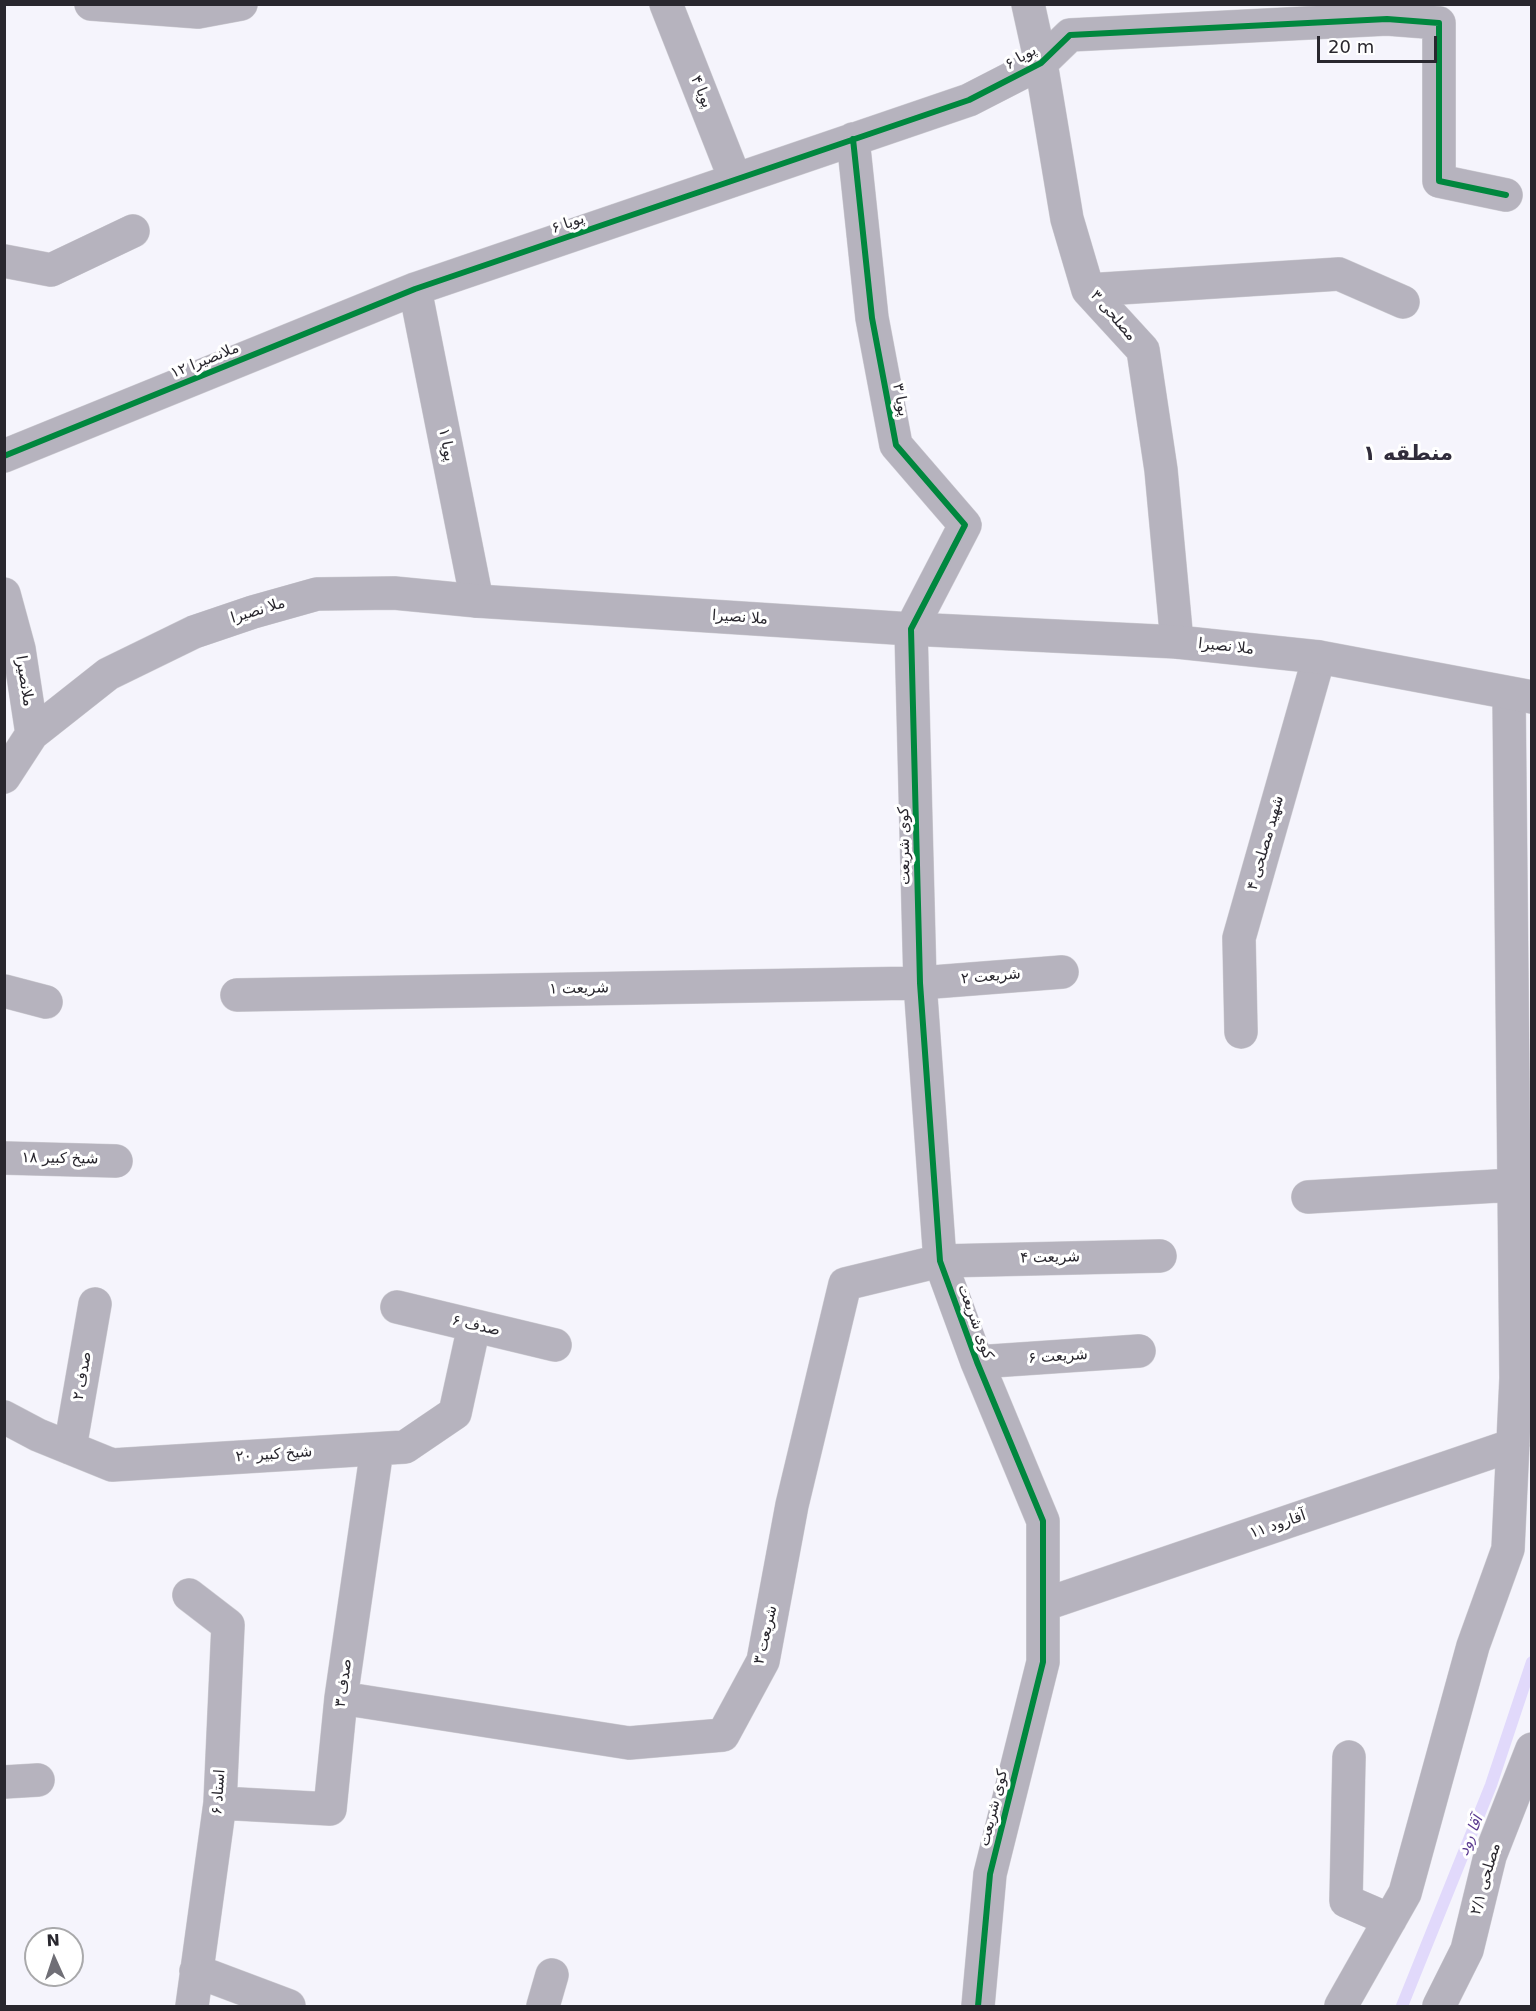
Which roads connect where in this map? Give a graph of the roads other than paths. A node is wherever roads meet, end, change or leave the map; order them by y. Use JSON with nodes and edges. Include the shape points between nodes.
{"nodes":[{"id":1,"x":91,"y":4,"type":"edge"},
{"id":2,"x":241,"y":4,"type":"edge"},
{"id":3,"x":666,"y":4,"type":"edge"},
{"id":4,"x":1028,"y":4,"type":"edge"},
{"id":5,"x":1388,"y":12,"type":"edge"},
{"id":6,"x":1041,"y":63,"type":"junction"},
{"id":7,"x":853,"y":139,"type":"junction"},
{"id":8,"x":735,"y":179,"type":"junction"},
{"id":9,"x":1506,"y":195,"type":"dead end"},
{"id":10,"x":133,"y":231,"type":"dead end"},
{"id":11,"x":4,"y":261,"type":"edge"},
{"id":12,"x":415,"y":289,"type":"junction"},
{"id":13,"x":1088,"y":290,"type":"junction"},
{"id":14,"x":1403,"y":302,"type":"dead end"},
{"id":15,"x":4,"y":456,"type":"edge"},
{"id":16,"x":4,"y":594,"type":"edge"},
{"id":17,"x":477,"y":601,"type":"junction"},
{"id":18,"x":911,"y":629,"type":"junction"},
{"id":19,"x":1177,"y":642,"type":"junction"},
{"id":20,"x":12,"y":650,"type":"edge"},
{"id":21,"x":1320,"y":657,"type":"junction"},
{"id":22,"x":1520,"y":696,"type":"edge"},
{"id":23,"x":32,"y":734,"type":"junction"},
{"id":24,"x":4,"y":777,"type":"edge"},
{"id":25,"x":1062,"y":972,"type":"dead end"},
{"id":26,"x":920,"y":983,"type":"junction"},
{"id":27,"x":4,"y":991,"type":"edge"},
{"id":28,"x":237,"y":995,"type":"dead end"},
{"id":29,"x":46,"y":1002,"type":"dead end"},
{"id":30,"x":1242,"y":1032,"type":"dead end"},
{"id":31,"x":4,"y":1158,"type":"edge"},
{"id":32,"x":116,"y":1161,"type":"dead end"},
{"id":33,"x":1514,"y":1185,"type":"junction"},
{"id":34,"x":1308,"y":1197,"type":"dead end"},
{"id":35,"x":1160,"y":1256,"type":"dead end"},
{"id":36,"x":940,"y":1261,"type":"junction"},
{"id":37,"x":95,"y":1304,"type":"dead end"},
{"id":38,"x":397,"y":1307,"type":"dead end"},
{"id":39,"x":474,"y":1326,"type":"junction"},
{"id":40,"x":555,"y":1345,"type":"dead end"},
{"id":41,"x":1139,"y":1351,"type":"dead end"},
{"id":42,"x":977,"y":1362,"type":"junction"},
{"id":43,"x":4,"y":1417,"type":"edge"},
{"id":44,"x":1513,"y":1445,"type":"junction"},
{"id":45,"x":70,"y":1448,"type":"junction"},
{"id":46,"x":377,"y":1449,"type":"junction"},
{"id":47,"x":189,"y":1595,"type":"dead end"},
{"id":48,"x":1043,"y":1605,"type":"junction"},
{"id":49,"x":341,"y":1698,"type":"junction"},
{"id":50,"x":1532,"y":1749,"type":"edge"},
{"id":51,"x":1349,"y":1757,"type":"dead end"},
{"id":52,"x":38,"y":1780,"type":"dead end"},
{"id":53,"x":4,"y":1782,"type":"edge"},
{"id":54,"x":1525,"y":1786,"type":"edge"},
{"id":55,"x":220,"y":1803,"type":"junction"},
{"id":56,"x":1390,"y":1920,"type":"junction"},
{"id":57,"x":196,"y":1971,"type":"junction"},
{"id":58,"x":552,"y":1975,"type":"dead end"},
{"id":59,"x":192,"y":2007,"type":"edge"},
{"id":60,"x":289,"y":2007,"type":"edge"},
{"id":61,"x":543,"y":2007,"type":"edge"},
{"id":62,"x":978,"y":2007,"type":"edge"},
{"id":63,"x":1341,"y":2007,"type":"edge"},
{"id":64,"x":1439,"y":2007,"type":"edge"}],
"edges":[{"from":1,"to":2,"type":"street","via":[[198,12]]},
{"from":3,"to":8,"type":"street","name":"پویا ۴"},
{"from":4,"to":6,"type":"street","name":"مصلحی ۳"},
{"from":5,"to":6,"type":"street","name":"پویا ۶","via":[[1070,35]]},
{"from":5,"to":9,"type":"street","name":"پویا ۶","via":[[1439,23],[1439,181]]},
{"from":6,"to":7,"type":"street","name":"پویا ۶","via":[[969,100]]},
{"from":6,"to":13,"type":"street","name":"مصلحی ۳","via":[[1067,219]]},
{"from":7,"to":8,"type":"street","name":"پویا ۶"},
{"from":7,"to":18,"type":"street","name":"پویا ۳","via":[[872,318],[896,446],[965,525]]},
{"from":8,"to":12,"type":"street","name":"پویا ۶"},
{"from":10,"to":11,"type":"street","via":[[51,270]]},
{"from":12,"to":15,"type":"street","name":"ملانصیرا ۱۲"},
{"from":12,"to":17,"type":"street","name":"پویا ۱"},
{"from":13,"to":14,"type":"street","via":[[1339,274]]},
{"from":13,"to":19,"type":"street","name":"مصلحی ۳","via":[[1143,350],[1161,470]]},
{"from":16,"to":20,"type":"street","name":"ملانصیرا"},
{"from":17,"to":18,"type":"street","name":"ملا نصیرا"},
{"from":17,"to":23,"type":"street","name":"ملا نصیرا","via":[[394,593],[317,594],[253,612],[194,632],[108,674]]},
{"from":18,"to":19,"type":"street","name":"ملا نصیرا"},
{"from":18,"to":26,"type":"street","name":"کوی شریعت"},
{"from":19,"to":21,"type":"street","name":"ملا نصیرا"},
{"from":20,"to":23,"type":"street","name":"ملانصیرا"},
{"from":21,"to":22,"type":"street","name":"ملا نصیرا"},
{"from":21,"to":30,"type":"street","name":"شهید مصلحی ۴","via":[[1239,938]]},
{"from":22,"to":33,"type":"street"},
{"from":23,"to":24,"type":"street","name":"ملا نصیرا"},
{"from":25,"to":26,"type":"street","name":"شریعت ۲"},
{"from":26,"to":28,"type":"street","name":"شریعت ۱"},
{"from":26,"to":36,"type":"street","name":"کوی شریعت"},
{"from":27,"to":29,"type":"street"},
{"from":31,"to":32,"type":"street","name":"شیخ کبیر ۱۸"},
{"from":33,"to":34,"type":"street"},
{"from":33,"to":44,"type":"street"},
{"from":35,"to":36,"type":"street","name":"شریعت ۴"},
{"from":36,"to":42,"type":"street","name":"کوی شریعت"},
{"from":36,"to":49,"type":"street","name":"شریعت ۳","via":[[845,1284],[792,1504],[763,1661],[723,1735],[629,1743]]},
{"from":37,"to":45,"type":"street","name":"صدف ۲"},
{"from":38,"to":39,"type":"street","name":"صدف ۶"},
{"from":39,"to":40,"type":"street","name":"صدف ۶"},
{"from":39,"to":46,"type":"street","name":"شیخ کبیر ۲۰","via":[[455,1413],[405,1447]]},
{"from":41,"to":42,"type":"street","name":"شریعت ۶"},
{"from":42,"to":48,"type":"street","name":"کوی شریعت","via":[[1043,1521]]},
{"from":43,"to":45,"type":"street","name":"شیخ کبیر ۲۰"},
{"from":44,"to":48,"type":"street","name":"آقارود ۱۱"},
{"from":44,"to":56,"type":"street","via":[[1509,1550],[1473,1646],[1405,1893]]},
{"from":45,"to":46,"type":"street","name":"شیخ کبیر ۲۰","via":[[112,1465]]},
{"from":46,"to":49,"type":"street","name":"صدف ۳"},
{"from":47,"to":55,"type":"street","name":"استاد ۶","via":[[228,1625]]},
{"from":48,"to":62,"type":"street","name":"کوی شریعت","via":[[1043,1662],[990,1874]]},
{"from":49,"to":55,"type":"street","name":"صدف ۳","via":[[330,1809]]},
{"from":50,"to":54,"type":"street","name":"مصلحی ۲/۱"},
{"from":51,"to":56,"type":"street","via":[[1346,1901]]},
{"from":52,"to":53,"type":"street"},
{"from":54,"to":64,"type":"street","name":"مصلحی ۲/۱","via":[[1490,1856],[1467,1950]]},
{"from":55,"to":57,"type":"street","name":"استاد ۶"},
{"from":56,"to":63,"type":"street"},
{"from":57,"to":59,"type":"street","name":"استاد ۶"},
{"from":57,"to":60,"type":"street"},
{"from":58,"to":61,"type":"street"}]}
